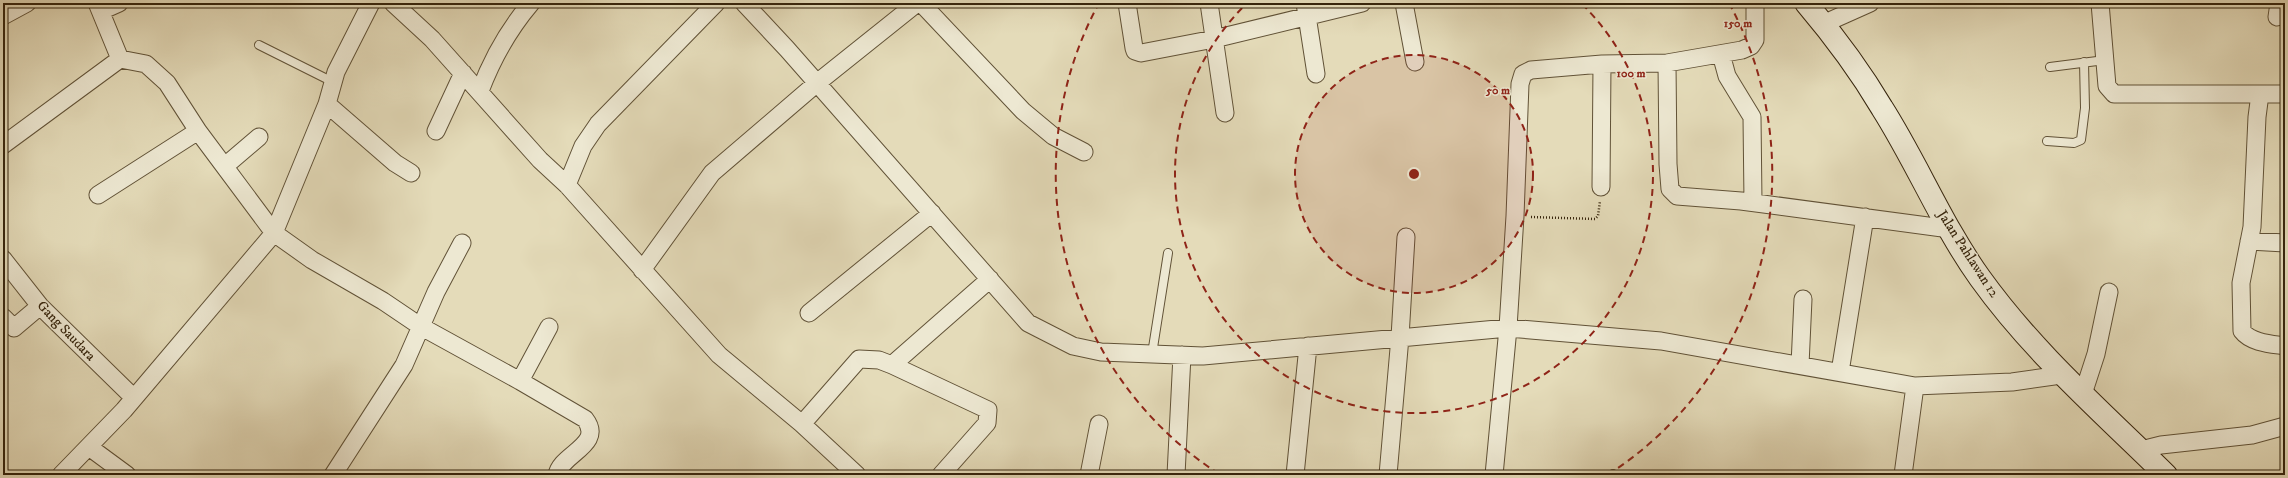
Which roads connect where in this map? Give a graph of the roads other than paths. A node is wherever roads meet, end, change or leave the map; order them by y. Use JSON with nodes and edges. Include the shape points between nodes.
{"nodes":[{"id":1,"x":27,"y":3,"type":"edge"},
{"id":2,"x":119,"y":3,"type":"edge"},
{"id":3,"x":371,"y":3,"type":"edge"},
{"id":4,"x":394,"y":3,"type":"edge"},
{"id":5,"x":531,"y":3,"type":"edge"},
{"id":6,"x":716,"y":3,"type":"edge"},
{"id":7,"x":744,"y":3,"type":"edge"},
{"id":8,"x":917,"y":3,"type":"edge"},
{"id":9,"x":921,"y":3,"type":"edge"},
{"id":10,"x":1127,"y":3,"type":"edge"},
{"id":11,"x":1209,"y":3,"type":"edge"},
{"id":12,"x":1362,"y":3,"type":"edge"},
{"id":13,"x":1404,"y":3,"type":"edge"},
{"id":14,"x":1755,"y":3,"type":"edge"},
{"id":15,"x":1806,"y":3,"type":"edge"},
{"id":16,"x":1870,"y":3,"type":"edge"},
{"id":17,"x":2100,"y":3,"type":"edge"},
{"id":18,"x":99,"y":7,"type":"edge"},
{"id":19,"x":1306,"y":9,"type":"edge"},
{"id":20,"x":3,"y":16,"type":"edge"},
{"id":21,"x":1823,"y":24,"type":"junction"},
{"id":22,"x":1214,"y":39,"type":"junction"},
{"id":23,"x":259,"y":45,"type":"dead end"},
{"id":24,"x":1721,"y":54,"type":"junction"},
{"id":25,"x":120,"y":59,"type":"junction"},
{"id":26,"x":2105,"y":60,"type":"junction"},
{"id":27,"x":1415,"y":62,"type":"dead end"},
{"id":28,"x":2084,"y":62,"type":"junction"},
{"id":29,"x":1667,"y":63,"type":"junction"},
{"id":30,"x":1602,"y":64,"type":"junction"},
{"id":31,"x":2050,"y":67,"type":"dead end"},
{"id":32,"x":463,"y":73,"type":"junction"},
{"id":33,"x":1316,"y":74,"type":"dead end"},
{"id":34,"x":333,"y":82,"type":"junction"},
{"id":35,"x":817,"y":83,"type":"junction"},
{"id":36,"x":480,"y":90,"type":"junction"},
{"id":37,"x":2260,"y":94,"type":"junction"},
{"id":38,"x":2285,"y":94,"type":"edge"},
{"id":39,"x":327,"y":104,"type":"junction"},
{"id":40,"x":1225,"y":113,"type":"dead end"},
{"id":41,"x":198,"y":131,"type":"junction"},
{"id":42,"x":436,"y":131,"type":"dead end"},
{"id":43,"x":259,"y":137,"type":"dead end"},
{"id":44,"x":2047,"y":141,"type":"dead end"},
{"id":45,"x":3,"y":145,"type":"edge"},
{"id":46,"x":1084,"y":152,"type":"dead end"},
{"id":47,"x":225,"y":166,"type":"junction"},
{"id":48,"x":411,"y":173,"type":"dead end"},
{"id":49,"x":567,"y":185,"type":"junction"},
{"id":50,"x":1601,"y":187,"type":"road end"},
{"id":51,"x":98,"y":195,"type":"dead end"},
{"id":52,"x":1753,"y":202,"type":"junction"},
{"id":53,"x":932,"y":213,"type":"junction"},
{"id":54,"x":1865,"y":217,"type":"junction"},
{"id":55,"x":1950,"y":229,"type":"junction"},
{"id":56,"x":274,"y":233,"type":"junction"},
{"id":57,"x":1406,"y":237,"type":"dead end"},
{"id":58,"x":2249,"y":241,"type":"junction"},
{"id":59,"x":462,"y":243,"type":"dead end"},
{"id":60,"x":2285,"y":243,"type":"edge"},
{"id":61,"x":1168,"y":253,"type":"dead end"},
{"id":62,"x":3,"y":259,"type":"edge"},
{"id":63,"x":642,"y":270,"type":"junction"},
{"id":64,"x":990,"y":279,"type":"junction"},
{"id":65,"x":2109,"y":292,"type":"dead end"},
{"id":66,"x":1803,"y":299,"type":"dead end"},
{"id":67,"x":40,"y":306,"type":"junction"},
{"id":68,"x":809,"y":313,"type":"dead end"},
{"id":69,"x":3,"y":317,"type":"edge"},
{"id":70,"x":420,"y":326,"type":"junction"},
{"id":71,"x":549,"y":327,"type":"dead end"},
{"id":72,"x":1508,"y":328,"type":"junction"},
{"id":73,"x":1400,"y":337,"type":"junction"},
{"id":74,"x":1308,"y":346,"type":"junction"},
{"id":75,"x":2285,"y":346,"type":"edge"},
{"id":76,"x":1152,"y":354,"type":"junction"},
{"id":77,"x":1182,"y":355,"type":"junction"},
{"id":78,"x":892,"y":365,"type":"junction"},
{"id":79,"x":1800,"y":365,"type":"junction"},
{"id":80,"x":1840,"y":372,"type":"junction"},
{"id":81,"x":2061,"y":375,"type":"junction"},
{"id":82,"x":520,"y":381,"type":"junction"},
{"id":83,"x":1915,"y":386,"type":"junction"},
{"id":84,"x":2083,"y":394,"type":"junction"},
{"id":85,"x":134,"y":398,"type":"junction"},
{"id":86,"x":802,"y":424,"type":"junction"},
{"id":87,"x":1099,"y":424,"type":"dead end"},
{"id":88,"x":2285,"y":426,"type":"edge"},
{"id":89,"x":89,"y":447,"type":"junction"},
{"id":90,"x":2151,"y":465,"type":"edge"},
{"id":91,"x":61,"y":475,"type":"edge"},
{"id":92,"x":127,"y":475,"type":"edge"},
{"id":93,"x":333,"y":475,"type":"edge"},
{"id":94,"x":556,"y":475,"type":"edge"},
{"id":95,"x":857,"y":475,"type":"edge"},
{"id":96,"x":941,"y":475,"type":"edge"},
{"id":97,"x":1089,"y":475,"type":"edge"},
{"id":98,"x":1176,"y":475,"type":"edge"},
{"id":99,"x":1295,"y":475,"type":"edge"},
{"id":100,"x":1388,"y":475,"type":"edge"},
{"id":101,"x":1494,"y":475,"type":"edge"},
{"id":102,"x":1903,"y":475,"type":"edge"}],
"edges":[{"from":1,"to":20,"type":"street"},
{"from":2,"to":18,"type":"street"},
{"from":3,"to":34,"type":"street"},
{"from":4,"to":32,"type":"street"},
{"from":5,"to":36,"type":"street","via":[[490,64]]},
{"from":6,"to":49,"type":"street","via":[[598,124],[583,146]]},
{"from":7,"to":35,"type":"street"},
{"from":8,"to":35,"type":"street"},
{"from":9,"to":46,"type":"street","via":[[1023,111],[1053,136]]},
{"from":10,"to":22,"type":"street","via":[[1135,51],[1148,52]]},
{"from":11,"to":22,"type":"street"},
{"from":12,"to":19,"type":"street"},
{"from":13,"to":27,"type":"street"},
{"from":14,"to":24,"type":"street","via":[[1755,40],[1751,46]]},
{"from":15,"to":21,"type":"main road","name":"Jalan Pahlawan 12"},
{"from":16,"to":21,"type":"street"},
{"from":17,"to":26,"type":"street"},
{"from":18,"to":25,"type":"street"},
{"from":19,"to":22,"type":"street"},
{"from":19,"to":33,"type":"street"},
{"from":21,"to":55,"type":"main road","name":"Jalan Pahlawan 12","via":[[1883,108]]},
{"from":22,"to":40,"type":"street"},
{"from":23,"to":34,"type":"lane"},
{"from":24,"to":29,"type":"street"},
{"from":24,"to":52,"type":"street","via":[[1732,86],[1752,117]]},
{"from":25,"to":41,"type":"street","via":[[137,61],[154,69],[167,83]]},
{"from":25,"to":45,"type":"street"},
{"from":26,"to":28,"type":"lane"},
{"from":26,"to":37,"type":"street","via":[[2107,86],[2114,94]]},
{"from":28,"to":31,"type":"lane"},
{"from":28,"to":44,"type":"lane","via":[[2081,140],[2074,143]]},
{"from":29,"to":30,"type":"street"},
{"from":29,"to":52,"type":"street","via":[[1668,164],[1671,192],[1680,197]]},
{"from":30,"to":50,"type":"street"},
{"from":30,"to":72,"type":"street","via":[[1531,70],[1523,74],[1520,84]]},
{"from":32,"to":36,"type":"street"},
{"from":32,"to":42,"type":"street"},
{"from":34,"to":39,"type":"street"},
{"from":35,"to":53,"type":"street"},
{"from":35,"to":63,"type":"street","via":[[712,173]]},
{"from":36,"to":49,"type":"street","via":[[540,160]]},
{"from":37,"to":38,"type":"street"},
{"from":37,"to":58,"type":"street"},
{"from":39,"to":48,"type":"street"},
{"from":39,"to":56,"type":"street"},
{"from":41,"to":47,"type":"street"},
{"from":41,"to":51,"type":"street"},
{"from":43,"to":47,"type":"street"},
{"from":47,"to":56,"type":"street"},
{"from":49,"to":63,"type":"street"},
{"from":52,"to":54,"type":"street"},
{"from":53,"to":64,"type":"street"},
{"from":53,"to":68,"type":"street"},
{"from":54,"to":55,"type":"street"},
{"from":54,"to":80,"type":"street"},
{"from":55,"to":81,"type":"main road","name":"Jalan Pahlawan 12","via":[[1979,277],[2021,332]]},
{"from":56,"to":70,"type":"street","via":[[312,260],[383,301]]},
{"from":56,"to":85,"type":"street"},
{"from":57,"to":73,"type":"street"},
{"from":58,"to":60,"type":"street"},
{"from":58,"to":75,"type":"street","via":[[2241,283],[2242,331],[2246,336],[2268,344]]},
{"from":59,"to":70,"type":"street"},
{"from":61,"to":76,"type":"lane"},
{"from":62,"to":67,"type":"street","name":"Gang Saudara"},
{"from":63,"to":86,"type":"street","via":[[719,355]]},
{"from":64,"to":76,"type":"street","via":[[1028,323],[1050,336],[1073,346],[1102,352]]},
{"from":64,"to":78,"type":"street"},
{"from":65,"to":84,"type":"street","via":[[2096,354]]},
{"from":66,"to":79,"type":"street"},
{"from":67,"to":69,"type":"street","via":[[14,328]]},
{"from":67,"to":85,"type":"street","name":"Gang Saudara"},
{"from":70,"to":82,"type":"street"},
{"from":70,"to":93,"type":"street","via":[[404,365]]},
{"from":71,"to":82,"type":"street"},
{"from":72,"to":73,"type":"street"},
{"from":72,"to":79,"type":"street","via":[[1661,341]]},
{"from":72,"to":101,"type":"street"},
{"from":73,"to":74,"type":"street"},
{"from":73,"to":100,"type":"street"},
{"from":74,"to":77,"type":"street","via":[[1203,356]]},
{"from":74,"to":99,"type":"street"},
{"from":76,"to":77,"type":"street"},
{"from":77,"to":98,"type":"street"},
{"from":78,"to":86,"type":"street","via":[[879,360],[859,359]]},
{"from":78,"to":96,"type":"street","via":[[988,410],[987,423]]},
{"from":79,"to":80,"type":"street"},
{"from":80,"to":83,"type":"street"},
{"from":81,"to":83,"type":"street","via":[[2012,382]]},
{"from":81,"to":84,"type":"main road","name":"Jalan Pahlawan 12"},
{"from":82,"to":94,"type":"street","via":[[585,419],[589,424],[590,436],[585,445],[562,464]]},
{"from":83,"to":102,"type":"street"},
{"from":84,"to":90,"type":"main road","name":"Jalan Pahlawan 12"},
{"from":85,"to":89,"type":"street"},
{"from":86,"to":95,"type":"street"},
{"from":87,"to":97,"type":"street"},
{"from":88,"to":90,"type":"street","via":[[2237,438],[2161,445]]},
{"from":89,"to":91,"type":"street"},
{"from":89,"to":92,"type":"street"}]}
